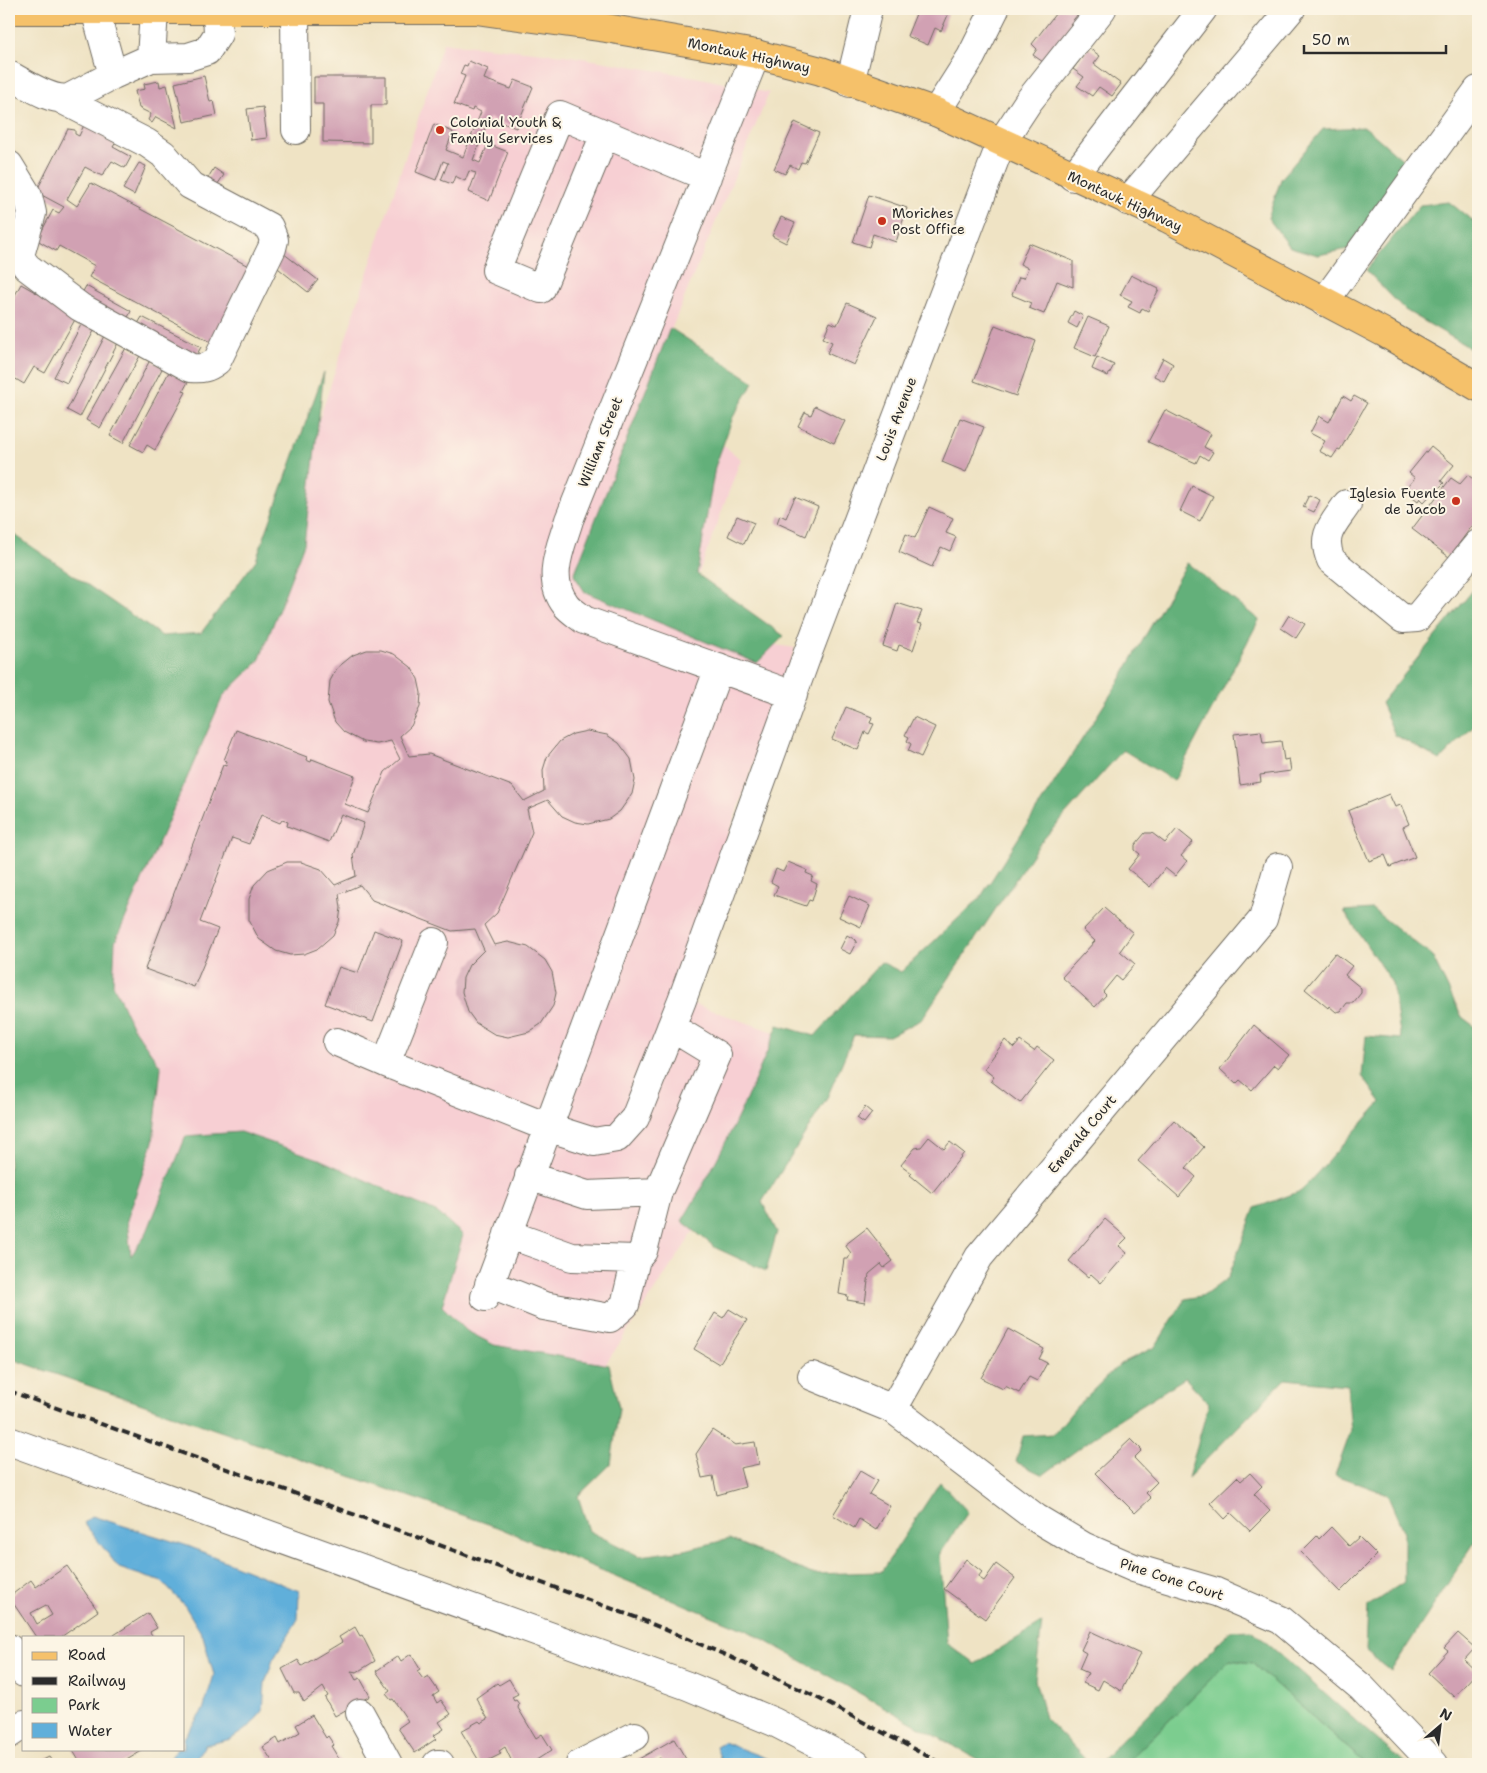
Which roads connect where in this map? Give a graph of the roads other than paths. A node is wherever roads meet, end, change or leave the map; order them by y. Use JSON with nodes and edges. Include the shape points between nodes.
{"nodes":[{"id":1,"x":372,"y":9,"type":"edge"},
{"id":2,"x":424,"y":9,"type":"edge"},
{"id":3,"x":476,"y":9,"type":"edge"},
{"id":4,"x":868,"y":9,"type":"edge"},
{"id":5,"x":995,"y":9,"type":"edge"},
{"id":6,"x":1102,"y":9,"type":"edge"},
{"id":7,"x":1203,"y":9,"type":"edge"},
{"id":8,"x":1291,"y":9,"type":"edge"},
{"id":9,"x":9,"y":10,"type":"edge"},
{"id":10,"x":95,"y":10,"type":"junction"},
{"id":11,"x":154,"y":11,"type":"junction"},
{"id":12,"x":217,"y":11,"type":"junction"},
{"id":13,"x":295,"y":11,"type":"junction"},
{"id":14,"x":756,"y":54,"type":"junction"},
{"id":15,"x":151,"y":58,"type":"junction"},
{"id":16,"x":113,"y":74,"type":"junction"},
{"id":17,"x":9,"y":76,"type":"edge"},
{"id":18,"x":850,"y":83,"type":"junction"},
{"id":19,"x":1478,"y":90,"type":"edge"},
{"id":20,"x":63,"y":100,"type":"junction"},
{"id":21,"x":936,"y":112,"type":"junction"},
{"id":22,"x":296,"y":130,"type":"dead end"},
{"id":23,"x":605,"y":134,"type":"junction"},
{"id":24,"x":1001,"y":143,"type":"junction"},
{"id":25,"x":9,"y":165,"type":"edge"},
{"id":26,"x":707,"y":177,"type":"junction"},
{"id":27,"x":1073,"y":177,"type":"junction"},
{"id":28,"x":1128,"y":201,"type":"junction"},
{"id":29,"x":1324,"y":302,"type":"junction"},
{"id":30,"x":1478,"y":387,"type":"edge"},
{"id":31,"x":1347,"y":504,"type":"dead end"},
{"id":32,"x":1478,"y":544,"type":"edge"},
{"id":33,"x":719,"y":668,"type":"junction"},
{"id":34,"x":793,"y":695,"type":"junction"},
{"id":35,"x":1278,"y":867,"type":"dead end"},
{"id":36,"x":434,"y":942,"type":"dead end"},
{"id":37,"x":671,"y":1027,"type":"junction"},
{"id":38,"x":337,"y":1042,"type":"dead end"},
{"id":39,"x":386,"y":1063,"type":"junction"},
{"id":40,"x":547,"y":1127,"type":"junction"},
{"id":41,"x":529,"y":1176,"type":"junction"},
{"id":42,"x":658,"y":1192,"type":"junction"},
{"id":43,"x":508,"y":1234,"type":"junction"},
{"id":44,"x":636,"y":1259,"type":"junction"},
{"id":45,"x":812,"y":1376,"type":"dead end"},
{"id":46,"x":893,"y":1409,"type":"junction"},
{"id":47,"x":9,"y":1441,"type":"edge"},
{"id":48,"x":9,"y":1648,"type":"edge"},
{"id":49,"x":22,"y":1670,"type":"edge"},
{"id":50,"x":360,"y":1713,"type":"dead end"},
{"id":51,"x":22,"y":1725,"type":"edge"},
{"id":52,"x":9,"y":1734,"type":"edge"},
{"id":53,"x":635,"y":1736,"type":"dead end"},
{"id":54,"x":388,"y":1764,"type":"edge"},
{"id":55,"x":580,"y":1764,"type":"edge"},
{"id":56,"x":856,"y":1764,"type":"edge"},
{"id":57,"x":1434,"y":1764,"type":"edge"}],
"edges":[{"from":1,"to":2,"type":"main road","name":"Montauk Highway"},
{"from":1,"to":13,"type":"main road","name":"Montauk Highway"},
{"from":2,"to":3,"type":"main road","name":"Montauk Highway"},
{"from":3,"to":14,"type":"main road","name":"Montauk Highway"},
{"from":4,"to":18,"type":"street"},
{"from":5,"to":21,"type":"street"},
{"from":6,"to":24,"type":"street","name":"Louis Avenue","via":[[1028,102]]},
{"from":7,"to":27,"type":"street"},
{"from":8,"to":28,"type":"street"},
{"from":9,"to":10,"type":"main road","name":"Montauk Highway"},
{"from":10,"to":11,"type":"main road","name":"Montauk Highway"},
{"from":10,"to":16,"type":"street"},
{"from":11,"to":12,"type":"main road","name":"Montauk Highway"},
{"from":11,"to":15,"type":"street"},
{"from":12,"to":13,"type":"main road","name":"Montauk Highway"},
{"from":12,"to":15,"type":"street","via":[[218,34],[207,51],[188,57]]},
{"from":13,"to":22,"type":"street"},
{"from":14,"to":18,"type":"main road","name":"Montauk Highway","via":[[822,71]]},
{"from":14,"to":26,"type":"street","name":"William Street"},
{"from":15,"to":16,"type":"street"},
{"from":16,"to":20,"type":"street"},
{"from":17,"to":20,"type":"street"},
{"from":18,"to":21,"type":"main road","name":"Montauk Highway"},
{"from":19,"to":29,"type":"street"},
{"from":20,"to":25,"type":"street","via":[[147,143],[163,154],[190,185],[269,227],[274,240],[272,248],[217,361],[208,367],[191,368],[80,307],[27,267],[21,252],[32,213],[28,196]]},
{"from":21,"to":24,"type":"main road","name":"Montauk Highway"},
{"from":23,"to":23,"type":"street","via":[[560,115],[496,270],[542,289]]},
{"from":23,"to":26,"type":"street"},
{"from":24,"to":27,"type":"main road","name":"Montauk Highway"},
{"from":24,"to":34,"type":"street","name":"Louis Avenue"},
{"from":26,"to":33,"type":"street","name":"William Street","via":[[569,520],[554,568],[556,585],[566,605],[584,620]]},
{"from":27,"to":28,"type":"main road","name":"Montauk Highway"},
{"from":28,"to":29,"type":"main road","name":"Montauk Highway","via":[[1167,218]]},
{"from":29,"to":30,"type":"main road","name":"Montauk Highway"},
{"from":31,"to":32,"type":"street","via":[[1326,536],[1331,560],[1403,618],[1417,618]]},
{"from":33,"to":34,"type":"street","name":"William Street"},
{"from":33,"to":40,"type":"street"},
{"from":34,"to":37,"type":"street","name":"Louis Avenue"},
{"from":35,"to":46,"type":"street","name":"Emerald Court","via":[[1263,919],[979,1257]]},
{"from":36,"to":39,"type":"street"},
{"from":37,"to":40,"type":"street","name":"Louis Avenue","via":[[635,1118],[617,1138],[594,1142]]},
{"from":37,"to":42,"type":"street","via":[[717,1055]]},
{"from":38,"to":39,"type":"street","name":"Louis Avenue"},
{"from":39,"to":40,"type":"street","name":"Louis Avenue"},
{"from":40,"to":41,"type":"street"},
{"from":41,"to":42,"type":"street","via":[[587,1195]]},
{"from":41,"to":43,"type":"street"},
{"from":42,"to":44,"type":"street","via":[[643,1251]]},
{"from":43,"to":44,"type":"street","via":[[572,1257]]},
{"from":43,"to":44,"type":"street","via":[[487,1291],[544,1306],[610,1318],[625,1305]]},
{"from":45,"to":46,"type":"street","name":"Pine Cone Court"},
{"from":46,"to":57,"type":"street","name":"Pine Cone Court","via":[[1036,1518],[1083,1546],[1134,1568],[1216,1592],[1281,1620],[1362,1688]]},
{"from":47,"to":56,"type":"street","via":[[688,1686],[774,1722]]},
{"from":48,"to":49,"type":"street"},
{"from":50,"to":54,"type":"street"},
{"from":51,"to":52,"type":"street"},
{"from":53,"to":55,"type":"street"}]}
